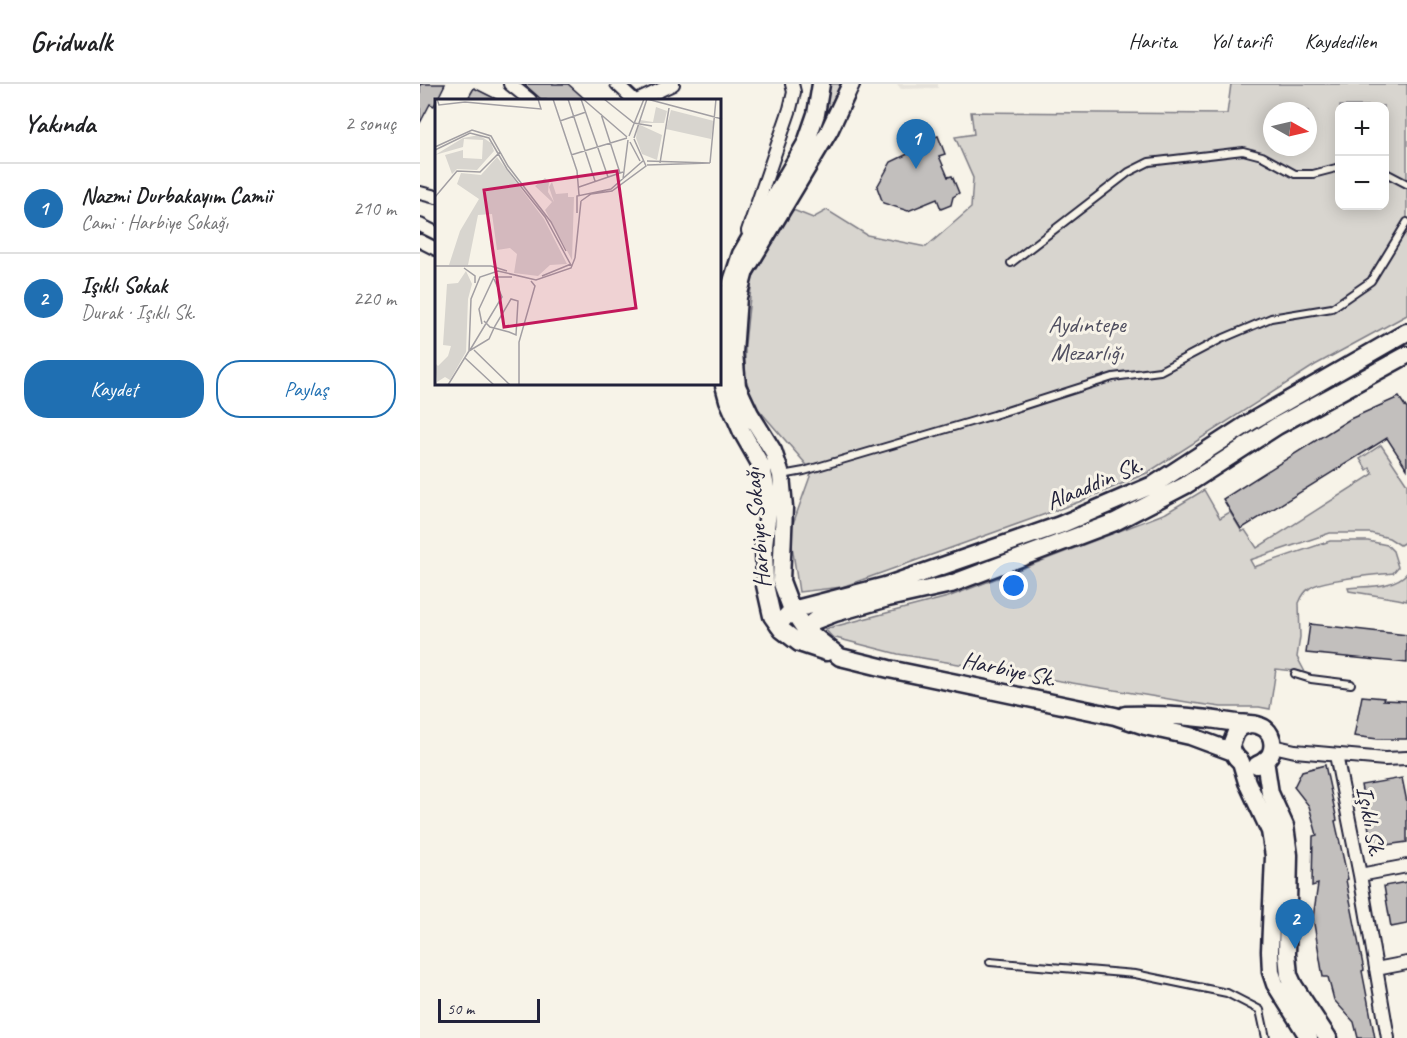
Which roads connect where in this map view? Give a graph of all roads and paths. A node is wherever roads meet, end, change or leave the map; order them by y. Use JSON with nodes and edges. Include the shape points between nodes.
{"nodes":[{"id":1,"x":510,"y":84,"type":"edge"},
{"id":2,"x":617,"y":84,"type":"edge"},
{"id":3,"x":673,"y":84,"type":"edge"},
{"id":4,"x":792,"y":84,"type":"edge"},
{"id":5,"x":821,"y":84,"type":"edge"},
{"id":6,"x":851,"y":84,"type":"edge"},
{"id":7,"x":530,"y":99,"type":"edge"},
{"id":8,"x":635,"y":99,"type":"edge"},
{"id":9,"x":638,"y":99,"type":"edge"},
{"id":10,"x":1335,"y":168,"type":"edge"},
{"id":11,"x":1389,"y":174,"type":"edge"},
{"id":12,"x":1407,"y":183,"type":"edge"},
{"id":13,"x":420,"y":192,"type":"edge"},
{"id":14,"x":435,"y":197,"type":"edge"},
{"id":15,"x":1407,"y":222,"type":"edge"},
{"id":16,"x":420,"y":225,"type":"edge"},
{"id":17,"x":435,"y":232,"type":"edge"},
{"id":18,"x":420,"y":241,"type":"edge"},
{"id":19,"x":435,"y":248,"type":"edge"},
{"id":20,"x":741,"y":254,"type":"junction"},
{"id":21,"x":1011,"y":263,"type":"dead end"},
{"id":22,"x":725,"y":312,"type":"junction"},
{"id":23,"x":722,"y":322,"type":"edge"},
{"id":24,"x":1406,"y":336,"type":"edge"},
{"id":25,"x":1384,"y":346,"type":"junction"},
{"id":26,"x":722,"y":349,"type":"edge"},
{"id":27,"x":1401,"y":358,"type":"edge"},
{"id":28,"x":722,"y":384,"type":"edge"},
{"id":29,"x":781,"y":475,"type":"junction"},
{"id":30,"x":792,"y":610,"type":"junction"},
{"id":31,"x":778,"y":625,"type":"junction"},
{"id":32,"x":805,"y":629,"type":"junction"},
{"id":33,"x":840,"y":657,"type":"junction"},
{"id":34,"x":1295,"y":674,"type":"dead end"},
{"id":35,"x":1352,"y":684,"type":"dead end"},
{"id":36,"x":1115,"y":716,"type":"junction"},
{"id":37,"x":1247,"y":724,"type":"junction"},
{"id":38,"x":1269,"y":753,"type":"junction"},
{"id":39,"x":1336,"y":755,"type":"junction"},
{"id":40,"x":1237,"y":757,"type":"junction"},
{"id":41,"x":1407,"y":758,"type":"edge"},
{"id":42,"x":1407,"y":866,"type":"edge"},
{"id":43,"x":1360,"y":875,"type":"junction"},
{"id":44,"x":990,"y":962,"type":"dead end"},
{"id":45,"x":1407,"y":963,"type":"edge"},
{"id":46,"x":1376,"y":969,"type":"junction"},
{"id":47,"x":1266,"y":1038,"type":"edge"},
{"id":48,"x":1309,"y":1038,"type":"edge"},
{"id":49,"x":1328,"y":1038,"type":"edge"},
{"id":50,"x":1388,"y":1038,"type":"edge"}],
"edges":[{"from":1,"to":7,"type":"street"},
{"from":2,"to":8,"type":"street"},
{"from":3,"to":9,"type":"street"},
{"from":4,"to":20,"type":"street","name":"Harbiye Sokağı","via":[[790,109]]},
{"from":5,"to":20,"type":"street","name":"Harbiye Sokağı","via":[[806,143]]},
{"from":6,"to":29,"type":"street","name":"Harbiye Sokağı","via":[[830,131],[745,271],[738,297],[734,353],[737,386],[773,451]]},
{"from":10,"to":21,"type":"lane","via":[[1295,174],[1262,156],[1243,152],[1149,162],[1129,172]]},
{"from":11,"to":12,"type":"lane"},
{"from":13,"to":14,"type":"street"},
{"from":15,"to":29,"type":"lane","via":[[1371,281],[1332,308],[1271,318],[1160,371],[1113,377]]},
{"from":16,"to":17,"type":"street"},
{"from":18,"to":19,"type":"street"},
{"from":20,"to":22,"type":"street","name":"Harbiye Sokağı"},
{"from":22,"to":23,"type":"street"},
{"from":22,"to":26,"type":"street","name":"Harbiye Sokağı"},
{"from":24,"to":25,"type":"street","name":"Alaaddin Sk."},
{"from":25,"to":27,"type":"street"},
{"from":25,"to":30,"type":"street","name":"Alaaddin Sk.","via":[[1252,421],[1155,484],[1060,525],[885,586]]},
{"from":27,"to":32,"type":"street","name":"Alaaddin Sk.","via":[[1277,426],[1186,485],[1115,522],[951,584],[835,614],[814,621]]},
{"from":28,"to":31,"type":"street","name":"Harbiye Sokağı","via":[[762,467],[769,503],[765,585]]},
{"from":29,"to":30,"type":"street","name":"Harbiye Sokağı","via":[[781,581]]},
{"from":30,"to":31,"type":"street"},
{"from":30,"to":32,"type":"street","name":"Harbiye Sk."},
{"from":31,"to":33,"type":"street","via":[[799,643]]},
{"from":32,"to":33,"type":"street","name":"Harbiye Sk."},
{"from":33,"to":36,"type":"street","name":"Harbiye Sk."},
{"from":34,"to":35,"type":"lane"},
{"from":36,"to":37,"type":"street","via":[[1163,715]]},
{"from":36,"to":40,"type":"street","name":"Harbiye Sk.","via":[[1190,736]]},
{"from":37,"to":38,"type":"street","via":[[1260,725],[1270,734]]},
{"from":37,"to":40,"type":"street","via":[[1236,732],[1231,745]]},
{"from":38,"to":39,"type":"street"},
{"from":38,"to":40,"type":"street","via":[[1253,765]]},
{"from":38,"to":49,"type":"street","via":[[1270,793],[1285,826],[1289,855],[1289,975]]},
{"from":39,"to":41,"type":"street"},
{"from":39,"to":43,"type":"street","name":"Işıklı Sk."},
{"from":40,"to":48,"type":"street","via":[[1270,831],[1274,856],[1271,972]]},
{"from":42,"to":43,"type":"street"},
{"from":43,"to":46,"type":"street","name":"Işıklı Sk."},
{"from":44,"to":47,"type":"lane","via":[[1135,974],[1227,993],[1260,1010]]},
{"from":45,"to":46,"type":"street"},
{"from":46,"to":50,"type":"street","name":"Işıklı Sk."}]}
